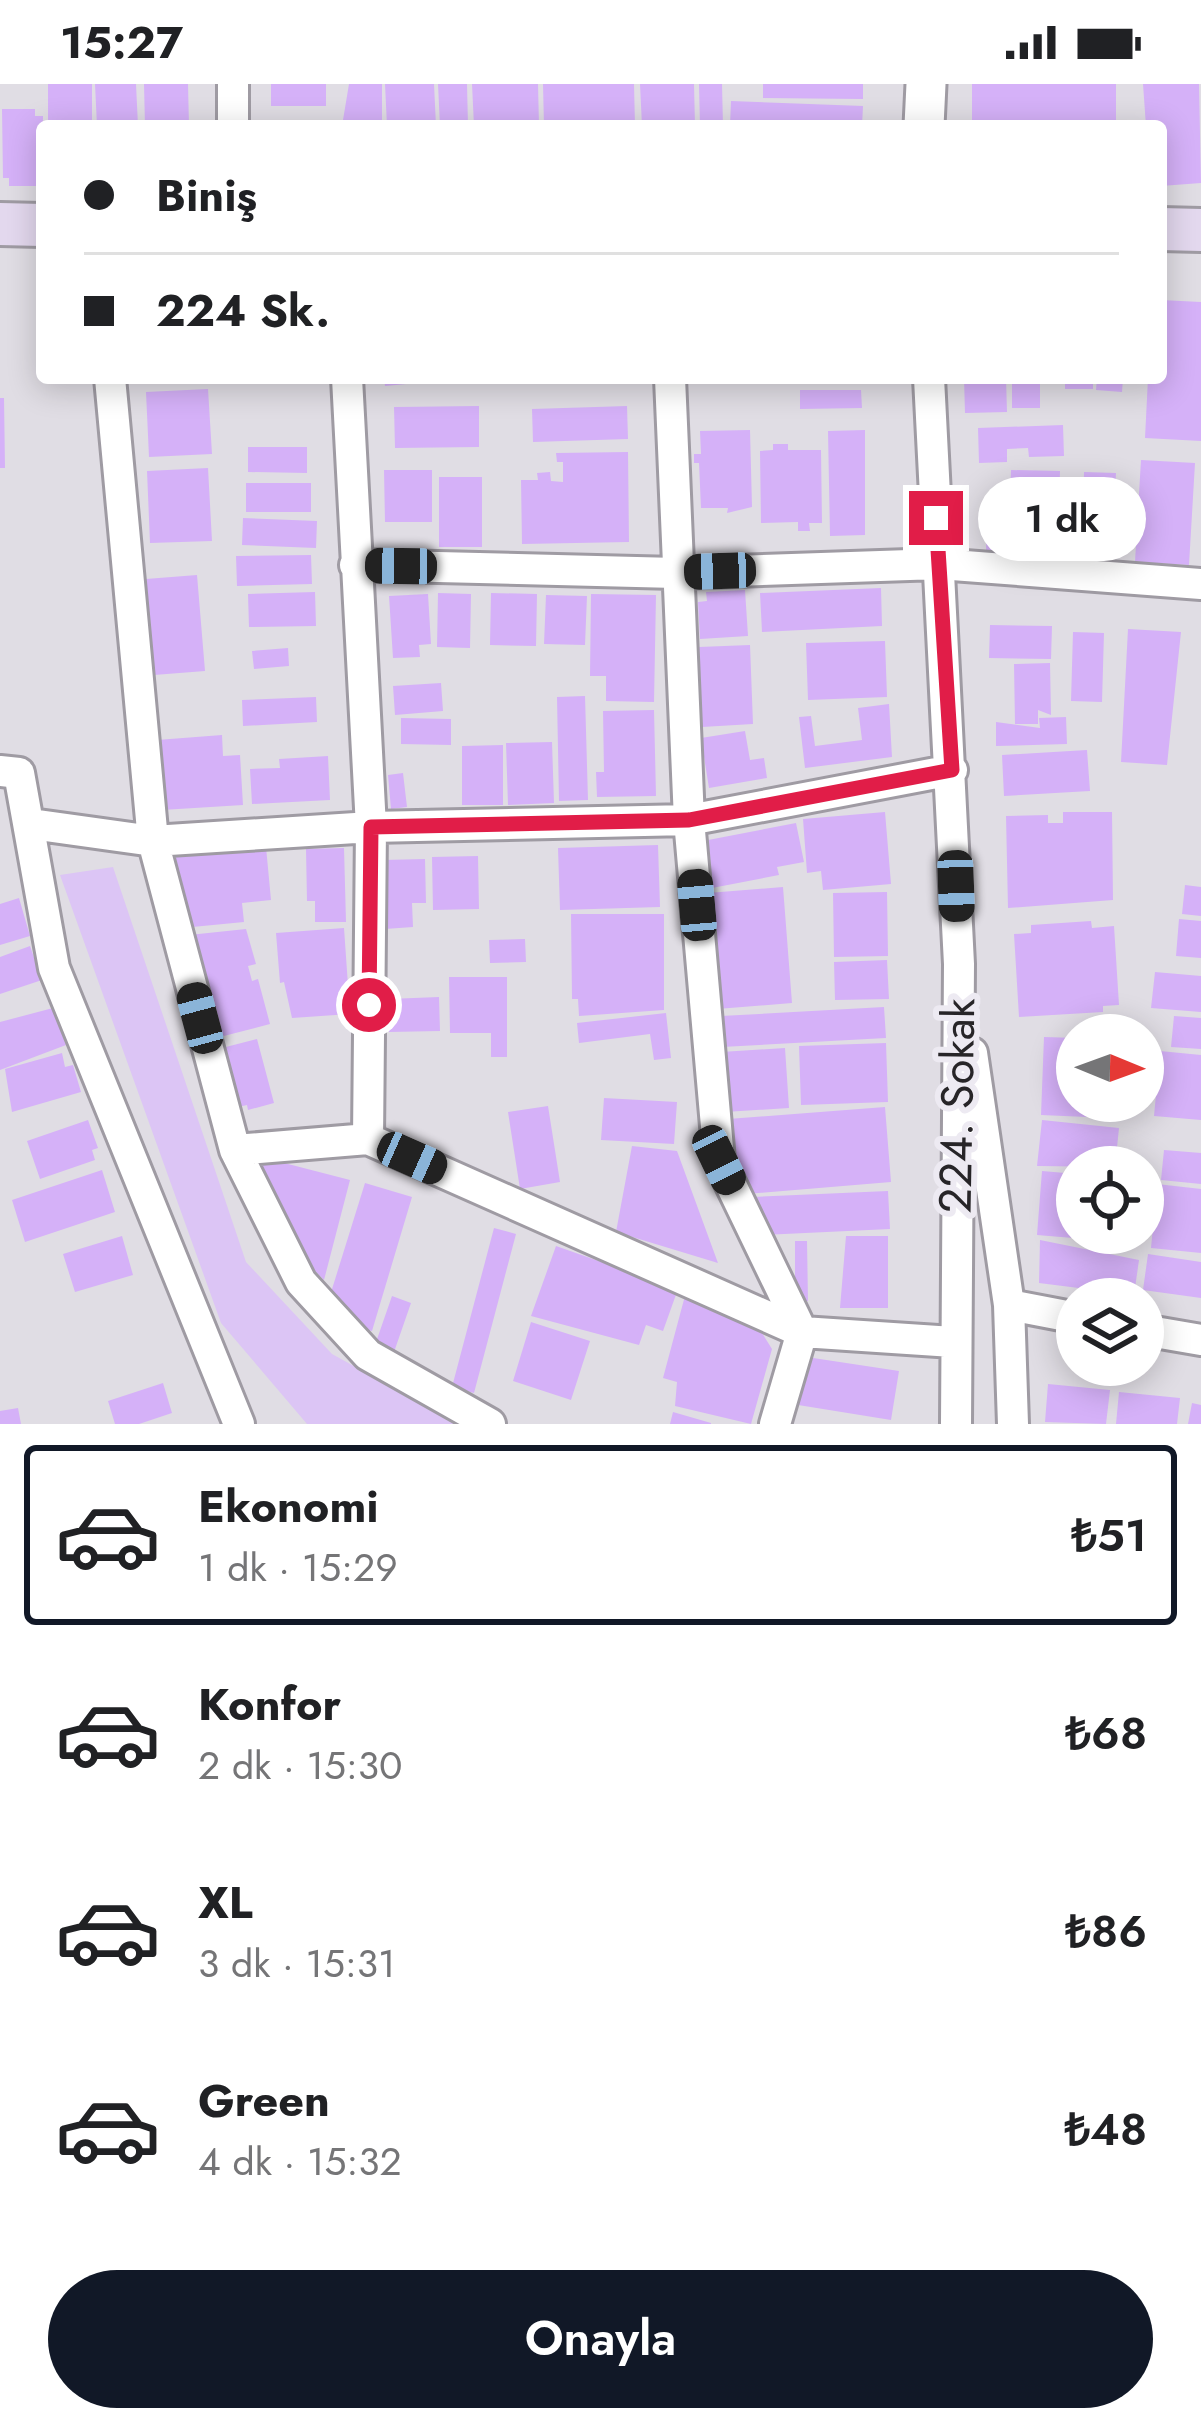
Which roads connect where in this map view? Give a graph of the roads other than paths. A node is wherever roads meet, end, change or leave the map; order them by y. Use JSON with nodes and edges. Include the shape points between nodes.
{"nodes":[{"id":1,"x":232,"y":84,"type":"edge"},
{"id":2,"x":926,"y":84,"type":"edge"},
{"id":3,"x":233,"y":120,"type":"edge"},
{"id":4,"x":924,"y":120,"type":"edge"},
{"id":5,"x":0,"y":224,"type":"edge"},
{"id":6,"x":36,"y":224,"type":"edge"},
{"id":7,"x":1167,"y":229,"type":"edge"},
{"id":8,"x":1201,"y":230,"type":"edge"},
{"id":9,"x":111,"y":384,"type":"edge"},
{"id":10,"x":347,"y":384,"type":"edge"},
{"id":11,"x":670,"y":384,"type":"edge"},
{"id":12,"x":929,"y":384,"type":"edge"},
{"id":13,"x":939,"y":564,"type":"junction"},
{"id":14,"x":355,"y":565,"type":"junction"},
{"id":15,"x":676,"y":573,"type":"junction"},
{"id":16,"x":1201,"y":584,"type":"edge"},
{"id":17,"x":952,"y":770,"type":"junction"},
{"id":18,"x":0,"y":771,"type":"edge"},
{"id":19,"x":689,"y":820,"type":"junction"},
{"id":20,"x":31,"y":824,"type":"junction"},
{"id":21,"x":371,"y":827,"type":"junction"},
{"id":22,"x":153,"y":841,"type":"junction"},
{"id":23,"x":959,"y":964,"type":"junction"},
{"id":24,"x":368,"y":1139,"type":"junction"},
{"id":25,"x":235,"y":1150,"type":"junction"},
{"id":26,"x":1009,"y":1305,"type":"junction"},
{"id":27,"x":1056,"y":1314,"type":"edge"},
{"id":28,"x":802,"y":1333,"type":"junction"},
{"id":29,"x":1164,"y":1334,"type":"edge"},
{"id":30,"x":1201,"y":1340,"type":"edge"},
{"id":31,"x":952,"y":1342,"type":"junction"},
{"id":32,"x":234,"y":1422,"type":"edge"},
{"id":33,"x":490,"y":1424,"type":"edge"},
{"id":34,"x":776,"y":1424,"type":"edge"},
{"id":35,"x":956,"y":1424,"type":"edge"},
{"id":36,"x":1013,"y":1424,"type":"edge"}],
"edges":[{"from":1,"to":3,"type":"street"},
{"from":2,"to":4,"type":"street"},
{"from":5,"to":6,"type":"main road"},
{"from":7,"to":8,"type":"main road"},
{"from":9,"to":22,"type":"street"},
{"from":10,"to":14,"type":"street"},
{"from":11,"to":15,"type":"street"},
{"from":12,"to":13,"type":"street"},
{"from":13,"to":15,"type":"street"},
{"from":13,"to":16,"type":"street"},
{"from":13,"to":17,"type":"street"},
{"from":14,"to":15,"type":"street"},
{"from":14,"to":21,"type":"street"},
{"from":15,"to":19,"type":"street"},
{"from":17,"to":19,"type":"street"},
{"from":17,"to":23,"type":"street"},
{"from":18,"to":20,"type":"street","via":[[19,773]]},
{"from":19,"to":21,"type":"street"},
{"from":19,"to":28,"type":"street","via":[[719,1160]]},
{"from":20,"to":22,"type":"street"},
{"from":20,"to":32,"type":"street","via":[[54,968]]},
{"from":21,"to":22,"type":"street"},
{"from":21,"to":24,"type":"street"},
{"from":22,"to":25,"type":"street"},
{"from":23,"to":26,"type":"street","name":"224. Sokak"},
{"from":23,"to":31,"type":"street","name":"224. Sokak"},
{"from":24,"to":25,"type":"street"},
{"from":24,"to":28,"type":"street"},
{"from":25,"to":33,"type":"street","via":[[301,1282],[341,1326],[368,1355]]},
{"from":26,"to":27,"type":"street"},
{"from":26,"to":36,"type":"street","name":"224. Sokak"},
{"from":28,"to":31,"type":"street"},
{"from":28,"to":34,"type":"street"},
{"from":29,"to":30,"type":"street"},
{"from":31,"to":35,"type":"street","name":"224. Sokak"}]}
